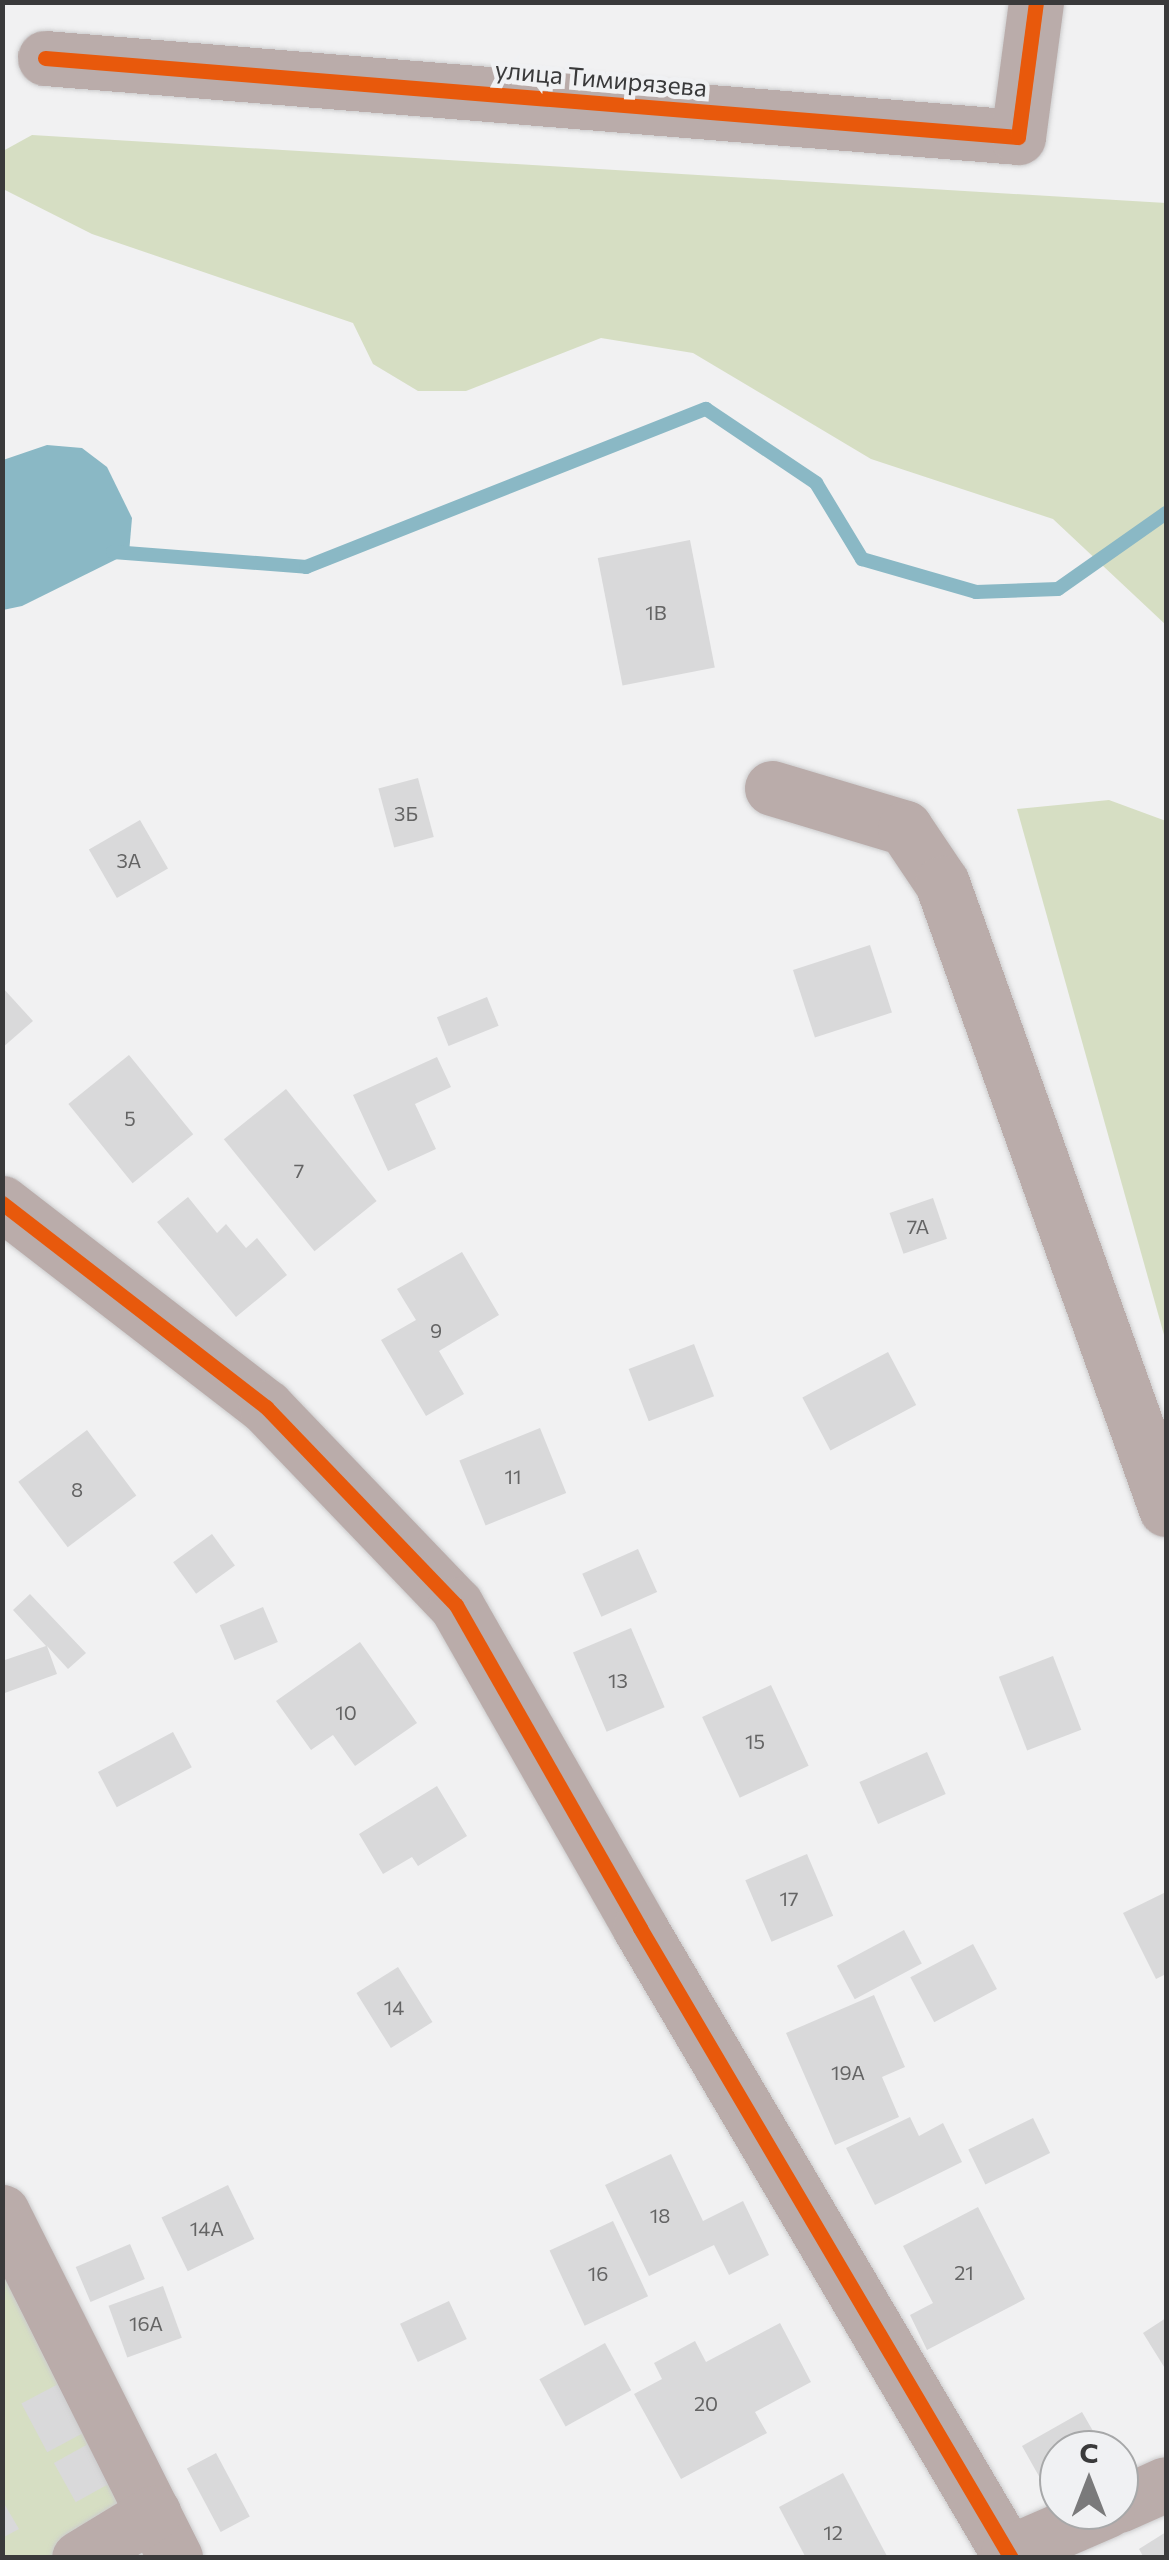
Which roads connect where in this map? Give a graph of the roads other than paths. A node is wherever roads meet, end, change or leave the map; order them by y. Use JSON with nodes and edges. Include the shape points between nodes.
{"nodes":[{"id":1,"x":1036,"y":2,"type":"edge"},
{"id":2,"x":45,"y":58,"type":"dead end"},
{"id":3,"x":772,"y":788,"type":"dead end"},
{"id":4,"x":2,"y":1203,"type":"edge"},
{"id":5,"x":1166,"y":1509,"type":"edge"},
{"id":6,"x":2,"y":2212,"type":"edge"},
{"id":7,"x":1166,"y":2484,"type":"edge"},
{"id":8,"x":1139,"y":2496,"type":"edge"},
{"id":9,"x":1064,"y":2530,"type":"edge"},
{"id":10,"x":164,"y":2535,"type":"edge"},
{"id":11,"x":1010,"y":2555,"type":"edge"},
{"id":12,"x":80,"y":2558,"type":"edge"}],
"edges":[{"from":1,"to":2,"type":"street","name":"улица Тимирязева","via":[[1018,136]]},
{"from":3,"to":5,"type":"street","via":[[905,828],[942,882]]},
{"from":4,"to":11,"type":"street","via":[[266,1407],[456,1605]]},
{"from":6,"to":10,"type":"street"},
{"from":7,"to":8,"type":"street"},
{"from":9,"to":11,"type":"street"},
{"from":10,"to":12,"type":"street"}]}
